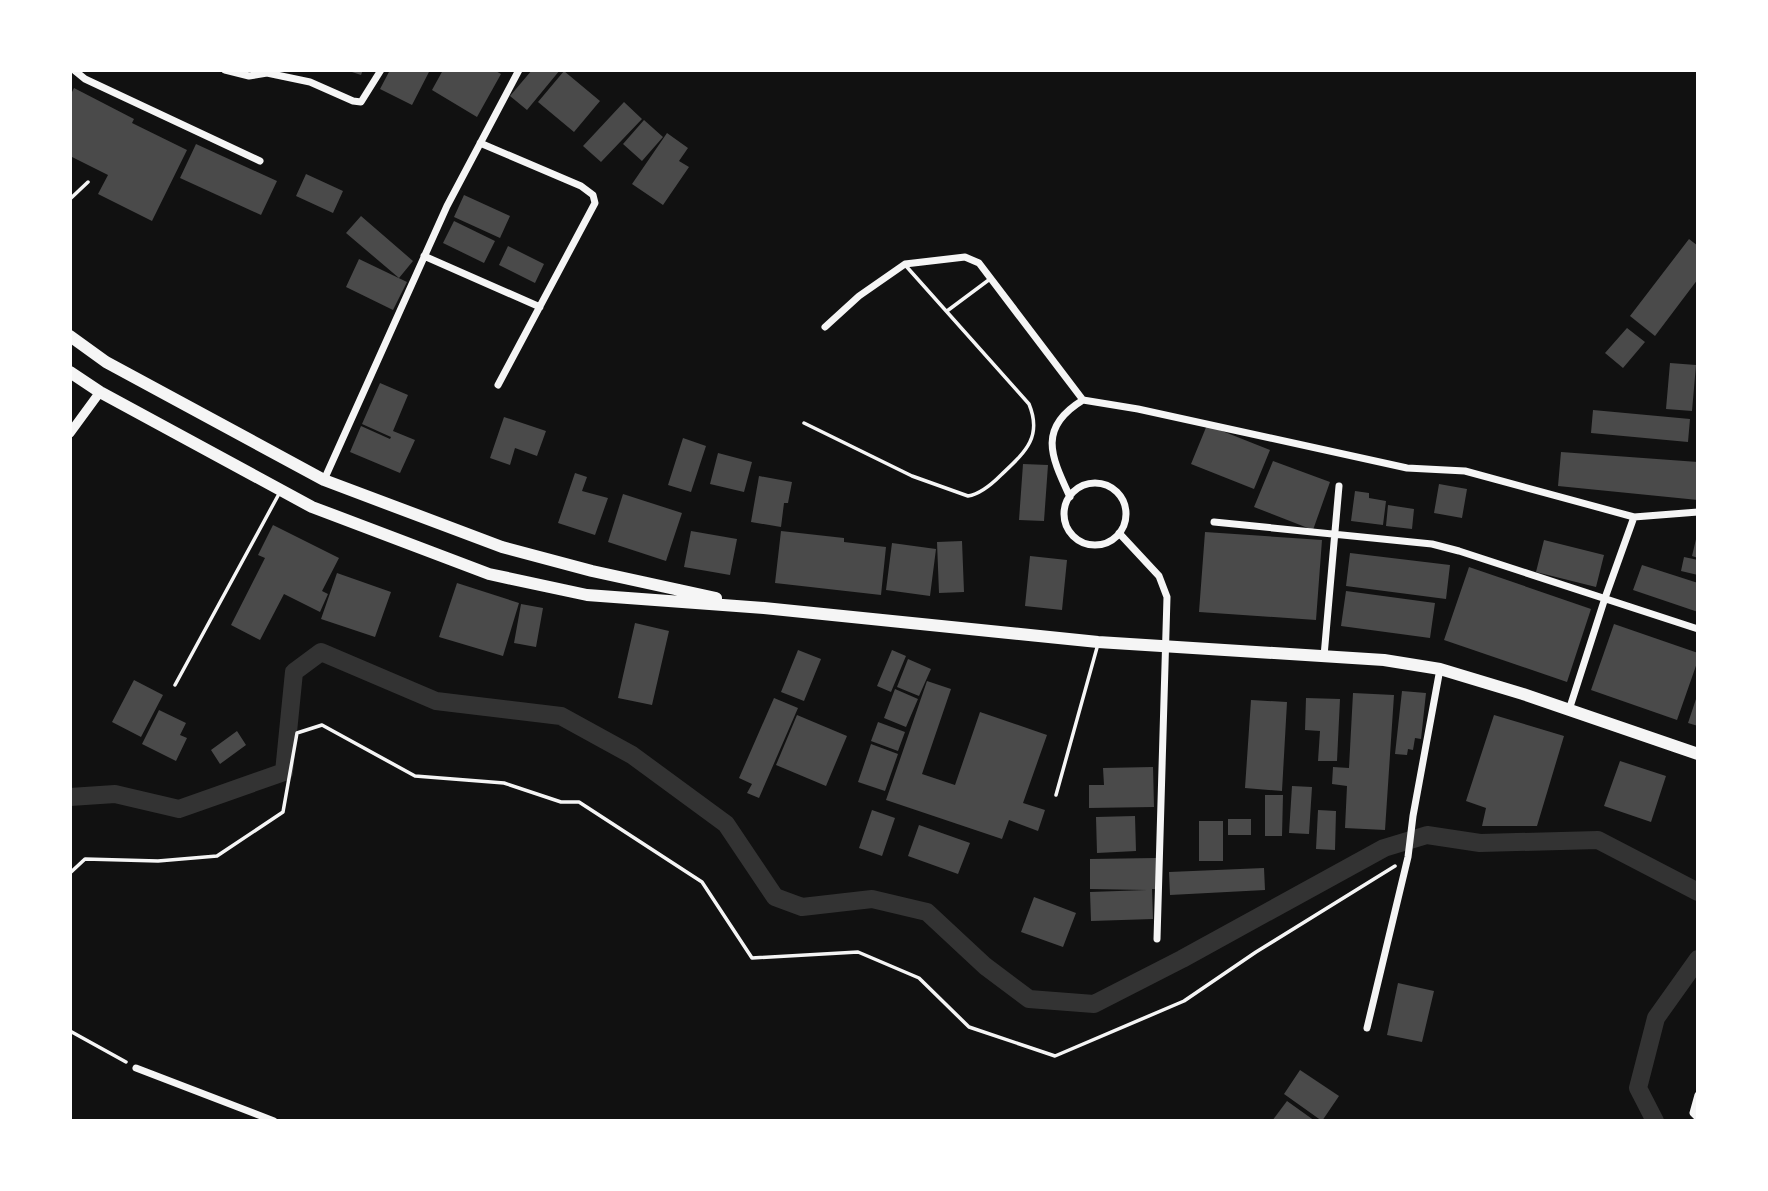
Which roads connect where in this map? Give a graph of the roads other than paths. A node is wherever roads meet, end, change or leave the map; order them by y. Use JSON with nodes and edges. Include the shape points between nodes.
{"nodes":[{"id":1,"x":74,"y":70,"type":"edge"},
{"id":2,"x":225,"y":70,"type":"edge"},
{"id":3,"x":381,"y":70,"type":"edge"},
{"id":4,"x":519,"y":70,"type":"edge"},
{"id":5,"x":480,"y":143,"type":"junction"},
{"id":6,"x":260,"y":161,"type":"dead end"},
{"id":7,"x":88,"y":182,"type":"dead end"},
{"id":8,"x":70,"y":200,"type":"edge"},
{"id":9,"x":424,"y":256,"type":"junction"},
{"id":10,"x":905,"y":264,"type":"junction"},
{"id":11,"x":991,"y":278,"type":"junction"},
{"id":12,"x":540,"y":307,"type":"junction"},
{"id":13,"x":947,"y":311,"type":"junction"},
{"id":14,"x":825,"y":327,"type":"dead end"},
{"id":15,"x":70,"y":336,"type":"edge"},
{"id":16,"x":70,"y":372,"type":"edge"},
{"id":17,"x":498,"y":385,"type":"dead end"},
{"id":18,"x":100,"y":392,"type":"junction"},
{"id":19,"x":1083,"y":400,"type":"junction"},
{"id":20,"x":804,"y":423,"type":"dead end"},
{"id":21,"x":70,"y":433,"type":"edge"},
{"id":22,"x":324,"y":480,"type":"junction"},
{"id":23,"x":1339,"y":486,"type":"dead end"},
{"id":24,"x":281,"y":490,"type":"junction"},
{"id":25,"x":1070,"y":497,"type":"junction"},
{"id":26,"x":1698,"y":512,"type":"edge"},
{"id":27,"x":1634,"y":517,"type":"junction"},
{"id":28,"x":1214,"y":522,"type":"dead end"},
{"id":29,"x":1119,"y":533,"type":"junction"},
{"id":30,"x":1335,"y":536,"type":"junction"},
{"id":31,"x":592,"y":571,"type":"junction"},
{"id":32,"x":587,"y":595,"type":"junction"},
{"id":33,"x":1605,"y":598,"type":"junction"},
{"id":34,"x":764,"y":608,"type":"junction"},
{"id":35,"x":1698,"y":629,"type":"edge"},
{"id":36,"x":1098,"y":642,"type":"junction"},
{"id":37,"x":1167,"y":646,"type":"junction"},
{"id":38,"x":1324,"y":656,"type":"junction"},
{"id":39,"x":1440,"y":669,"type":"junction"},
{"id":40,"x":175,"y":685,"type":"dead end"},
{"id":41,"x":1569,"y":710,"type":"junction"},
{"id":42,"x":1698,"y":754,"type":"edge"},
{"id":43,"x":1056,"y":795,"type":"dead end"},
{"id":44,"x":1157,"y":939,"type":"dead end"},
{"id":45,"x":1367,"y":1028,"type":"dead end"},
{"id":46,"x":136,"y":1068,"type":"road end"},
{"id":47,"x":1698,"y":1095,"type":"edge"},
{"id":48,"x":250,"y":1112,"type":"junction"},
{"id":49,"x":1698,"y":1118,"type":"edge"},
{"id":50,"x":251,"y":1121,"type":"edge"},
{"id":51,"x":274,"y":1121,"type":"edge"}],
"edges":[{"from":1,"to":6,"type":"street"},
{"from":2,"to":3,"type":"street","via":[[310,82],[361,102]]},
{"from":4,"to":5,"type":"street"},
{"from":5,"to":9,"type":"street"},
{"from":5,"to":12,"type":"street","via":[[582,186],[593,195],[595,203]]},
{"from":7,"to":8,"type":"lane"},
{"from":9,"to":12,"type":"street"},
{"from":9,"to":22,"type":"street"},
{"from":10,"to":11,"type":"street","via":[[965,257],[979,263]]},
{"from":10,"to":13,"type":"lane"},
{"from":10,"to":14,"type":"street"},
{"from":11,"to":13,"type":"lane"},
{"from":11,"to":19,"type":"street"},
{"from":12,"to":17,"type":"street"},
{"from":13,"to":20,"type":"lane","via":[[1029,404],[1034,417],[1027,451],[992,483],[976,495],[963,494],[912,476]]},
{"from":15,"to":22,"type":"main road","via":[[106,362]]},
{"from":16,"to":18,"type":"main road"},
{"from":18,"to":21,"type":"street"},
{"from":18,"to":24,"type":"main road"},
{"from":19,"to":25,"type":"street","via":[[1055,425],[1055,466]]},
{"from":19,"to":27,"type":"street","via":[[1407,468],[1465,471]]},
{"from":22,"to":31,"type":"main road","via":[[502,547]]},
{"from":23,"to":30,"type":"street"},
{"from":24,"to":32,"type":"main road","via":[[312,507],[489,574]]},
{"from":24,"to":40,"type":"lane"},
{"from":25,"to":29,"type":"street","via":[[1065,522],[1076,540],[1097,546]]},
{"from":25,"to":29,"type":"street","via":[[1089,484],[1116,491],[1126,518]]},
{"from":26,"to":27,"type":"street"},
{"from":27,"to":33,"type":"street"},
{"from":28,"to":30,"type":"street"},
{"from":29,"to":37,"type":"street","via":[[1159,576],[1167,597]]},
{"from":30,"to":33,"type":"street","via":[[1432,544]]},
{"from":30,"to":38,"type":"street"},
{"from":31,"to":32,"type":"main road"},
{"from":31,"to":34,"type":"main road"},
{"from":32,"to":34,"type":"main road"},
{"from":33,"to":35,"type":"street"},
{"from":33,"to":41,"type":"street"},
{"from":34,"to":36,"type":"main road"},
{"from":36,"to":37,"type":"main road"},
{"from":36,"to":43,"type":"lane"},
{"from":37,"to":38,"type":"main road"},
{"from":37,"to":44,"type":"street"},
{"from":38,"to":39,"type":"main road"},
{"from":39,"to":41,"type":"main road"},
{"from":39,"to":45,"type":"street","via":[[1408,858]]},
{"from":41,"to":42,"type":"main road"},
{"from":46,"to":48,"type":"street"},
{"from":47,"to":49,"type":"street","via":[[1693,1113]]},
{"from":48,"to":50,"type":"street"},
{"from":48,"to":51,"type":"street"}]}
